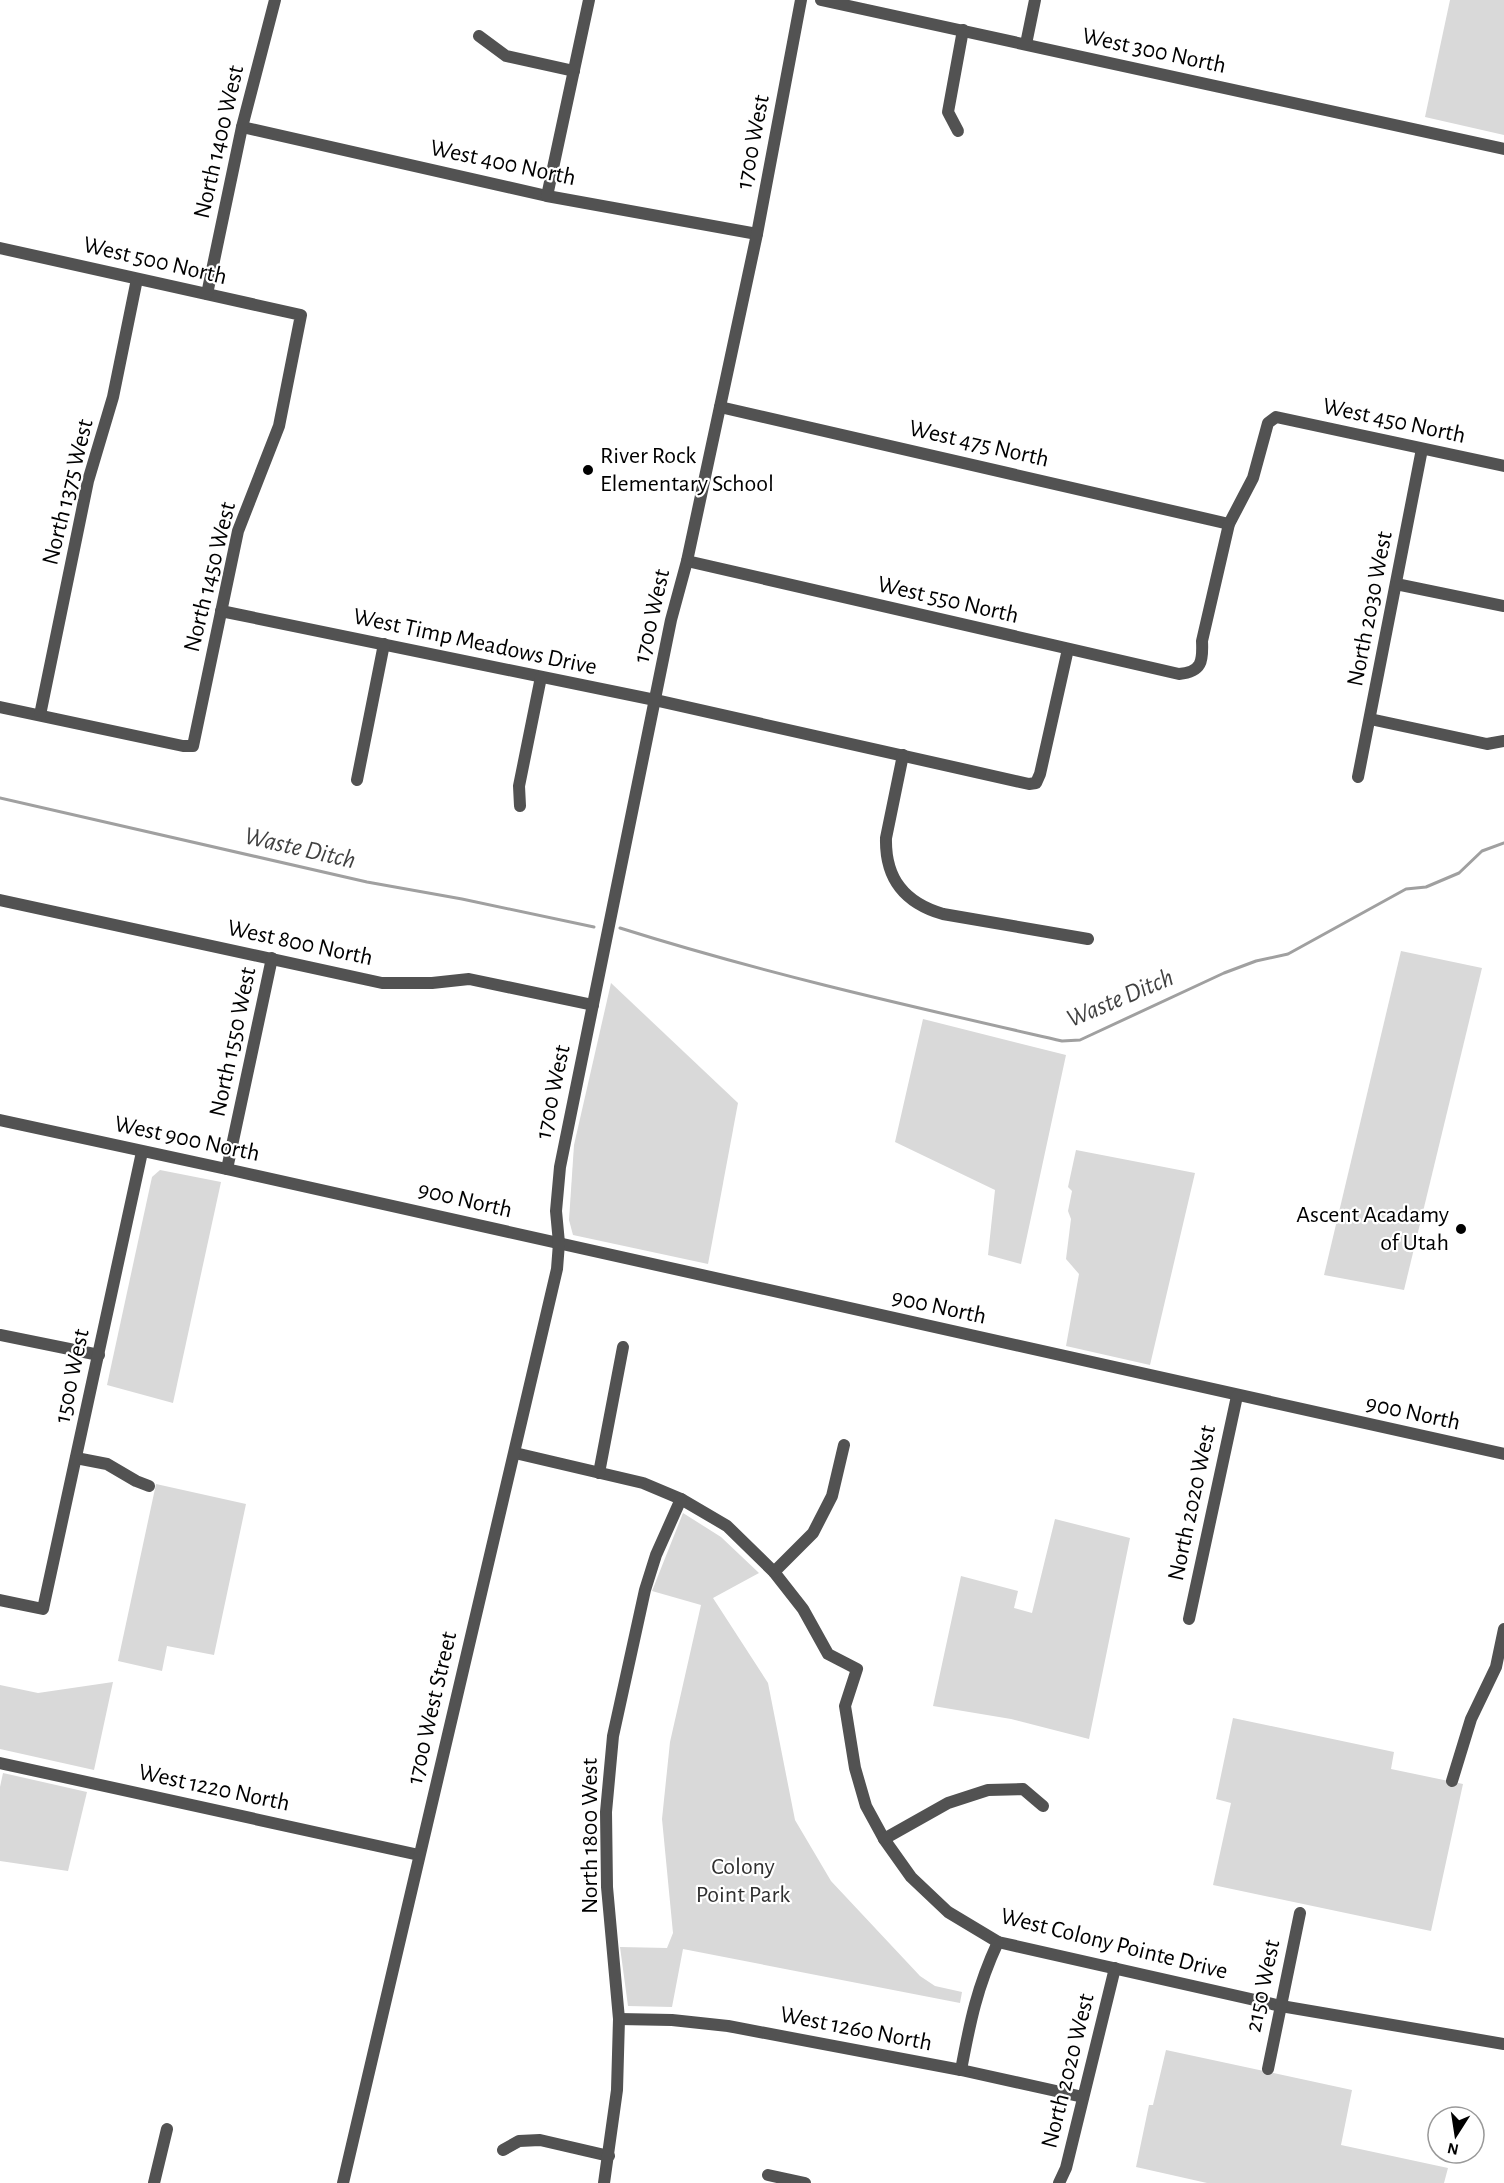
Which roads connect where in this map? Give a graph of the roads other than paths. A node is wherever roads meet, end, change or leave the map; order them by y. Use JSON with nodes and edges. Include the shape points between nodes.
{"nodes":[{"id":1,"x":275,"y":0,"type":"edge"},
{"id":2,"x":590,"y":0,"type":"edge"},
{"id":3,"x":801,"y":0,"type":"edge"},
{"id":4,"x":821,"y":0,"type":"edge"},
{"id":5,"x":1035,"y":0,"type":"edge"},
{"id":6,"x":963,"y":30,"type":"junction"},
{"id":7,"x":479,"y":36,"type":"dead end"},
{"id":8,"x":1026,"y":44,"type":"junction"},
{"id":9,"x":574,"y":71,"type":"junction"},
{"id":10,"x":242,"y":127,"type":"junction"},
{"id":11,"x":958,"y":131,"type":"dead end"},
{"id":12,"x":1504,"y":149,"type":"edge"},
{"id":13,"x":548,"y":195,"type":"junction"},
{"id":14,"x":757,"y":234,"type":"junction"},
{"id":15,"x":0,"y":248,"type":"edge"},
{"id":16,"x":137,"y":279,"type":"junction"},
{"id":17,"x":207,"y":294,"type":"junction"},
{"id":18,"x":301,"y":315,"type":"joint"},
{"id":19,"x":720,"y":406,"type":"junction"},
{"id":20,"x":1422,"y":449,"type":"junction"},
{"id":21,"x":1504,"y":466,"type":"edge"},
{"id":22,"x":1229,"y":524,"type":"junction"},
{"id":23,"x":687,"y":561,"type":"junction"},
{"id":24,"x":1396,"y":584,"type":"junction"},
{"id":25,"x":1504,"y":606,"type":"edge"},
{"id":26,"x":221,"y":611,"type":"junction"},
{"id":27,"x":384,"y":644,"type":"junction"},
{"id":28,"x":1068,"y":649,"type":"junction"},
{"id":29,"x":541,"y":677,"type":"junction"},
{"id":30,"x":655,"y":700,"type":"junction"},
{"id":31,"x":0,"y":707,"type":"edge"},
{"id":32,"x":40,"y":715,"type":"junction"},
{"id":33,"x":1370,"y":719,"type":"junction"},
{"id":34,"x":1504,"y":741,"type":"edge"},
{"id":35,"x":903,"y":755,"type":"junction"},
{"id":36,"x":1358,"y":777,"type":"dead end"},
{"id":37,"x":357,"y":780,"type":"dead end"},
{"id":38,"x":520,"y":806,"type":"dead end"},
{"id":39,"x":0,"y":900,"type":"edge"},
{"id":40,"x":1088,"y":939,"type":"dead end"},
{"id":41,"x":272,"y":958,"type":"junction"},
{"id":42,"x":593,"y":1005,"type":"junction"},
{"id":43,"x":0,"y":1120,"type":"edge"},
{"id":44,"x":142,"y":1152,"type":"junction"},
{"id":45,"x":227,"y":1169,"type":"junction"},
{"id":46,"x":365,"y":1200,"type":"joint"},
{"id":47,"x":559,"y":1243,"type":"junction"},
{"id":48,"x":0,"y":1335,"type":"edge"},
{"id":49,"x":623,"y":1347,"type":"dead end"},
{"id":50,"x":99,"y":1355,"type":"junction"},
{"id":51,"x":1237,"y":1396,"type":"junction"},
{"id":52,"x":844,"y":1445,"type":"dead end"},
{"id":53,"x":515,"y":1453,"type":"junction"},
{"id":54,"x":1504,"y":1454,"type":"edge"},
{"id":55,"x":76,"y":1458,"type":"junction"},
{"id":56,"x":598,"y":1473,"type":"junction"},
{"id":57,"x":149,"y":1486,"type":"dead end"},
{"id":58,"x":681,"y":1499,"type":"junction"},
{"id":59,"x":774,"y":1572,"type":"junction"},
{"id":60,"x":0,"y":1600,"type":"edge"},
{"id":61,"x":1189,"y":1619,"type":"dead end"},
{"id":62,"x":1504,"y":1629,"type":"edge"},
{"id":63,"x":1500,"y":1668,"type":"edge"},
{"id":64,"x":0,"y":1763,"type":"edge"},
{"id":65,"x":1452,"y":1781,"type":"dead end"},
{"id":66,"x":1043,"y":1806,"type":"dead end"},
{"id":67,"x":884,"y":1839,"type":"junction"},
{"id":68,"x":419,"y":1855,"type":"junction"},
{"id":69,"x":1300,"y":1912,"type":"dead end"},
{"id":70,"x":998,"y":1942,"type":"junction"},
{"id":71,"x":1114,"y":1968,"type":"junction"},
{"id":72,"x":1281,"y":2006,"type":"junction"},
{"id":73,"x":619,"y":2019,"type":"junction"},
{"id":74,"x":1504,"y":2044,"type":"edge"},
{"id":75,"x":1268,"y":2069,"type":"dead end"},
{"id":76,"x":961,"y":2070,"type":"junction"},
{"id":77,"x":1083,"y":2097,"type":"junction"},
{"id":78,"x":167,"y":2129,"type":"dead end"},
{"id":79,"x":503,"y":2150,"type":"dead end"},
{"id":80,"x":609,"y":2156,"type":"junction"},
{"id":81,"x":768,"y":2175,"type":"dead end"},
{"id":82,"x":154,"y":2183,"type":"edge"},
{"id":83,"x":343,"y":2183,"type":"edge"},
{"id":84,"x":603,"y":2183,"type":"edge"},
{"id":85,"x":805,"y":2183,"type":"edge"},
{"id":86,"x":1059,"y":2183,"type":"edge"}],
"edges":[{"from":1,"to":10,"type":"street","name":"North 1400 West"},
{"from":2,"to":9,"type":"street"},
{"from":3,"to":14,"type":"street","name":"1700 West"},
{"from":4,"to":6,"type":"street","name":"West 300 North"},
{"from":5,"to":8,"type":"street"},
{"from":6,"to":8,"type":"street","name":"West 300 North"},
{"from":6,"to":11,"type":"street","via":[[948,112]]},
{"from":7,"to":9,"type":"street","via":[[506,56]]},
{"from":8,"to":12,"type":"street","name":"West 300 North"},
{"from":9,"to":13,"type":"street"},
{"from":10,"to":13,"type":"street","name":"West 400 North"},
{"from":10,"to":17,"type":"street","name":"North 1400 West"},
{"from":13,"to":14,"type":"street","name":"West 400 North"},
{"from":14,"to":19,"type":"street","name":"1700 West"},
{"from":15,"to":16,"type":"street","name":"West 500 North"},
{"from":16,"to":17,"type":"street","name":"West 500 North"},
{"from":16,"to":32,"type":"street","name":"North 1375 West","via":[[113,397],[85,498]]},
{"from":17,"to":18,"type":"street","name":"West 500 North"},
{"from":18,"to":26,"type":"street","name":"North 1450 West","via":[[279,426],[240,525]]},
{"from":19,"to":22,"type":"street","name":"West 475 North"},
{"from":19,"to":23,"type":"street","name":"1700 West"},
{"from":20,"to":21,"type":"street","name":"West 450 North"},
{"from":20,"to":22,"type":"street","name":"West 450 North","via":[[1276,417],[1268,423],[1253,478]]},
{"from":20,"to":24,"type":"street","name":"North 2030 West"},
{"from":22,"to":28,"type":"street","name":"West 550 North","via":[[1199,667],[1179,674]]},
{"from":23,"to":28,"type":"street","name":"West 550 North"},
{"from":23,"to":30,"type":"street","name":"1700 West"},
{"from":24,"to":25,"type":"street"},
{"from":24,"to":33,"type":"street","name":"North 2030 West"},
{"from":26,"to":27,"type":"street","name":"West Timp Meadows Drive"},
{"from":26,"to":32,"type":"street","name":"North 1450 West","via":[[194,746]]},
{"from":27,"to":29,"type":"street","name":"West Timp Meadows Drive"},
{"from":27,"to":37,"type":"street"},
{"from":28,"to":35,"type":"street","name":"West Timp Meadows Drive","via":[[1036,783]]},
{"from":29,"to":30,"type":"street","name":"West Timp Meadows Drive"},
{"from":29,"to":38,"type":"street","via":[[519,786]]},
{"from":30,"to":35,"type":"street","name":"West Timp Meadows Drive"},
{"from":30,"to":42,"type":"street","name":"1700 West"},
{"from":31,"to":32,"type":"street"},
{"from":33,"to":34,"type":"street","via":[[1487,744]]},
{"from":33,"to":36,"type":"street","name":"North 2030 West"},
{"from":35,"to":40,"type":"street","via":[[885,849],[898,886],[916,904],[943,914]]},
{"from":39,"to":41,"type":"street","name":"West 800 North"},
{"from":41,"to":42,"type":"street","name":"West 800 North","via":[[382,982],[469,979]]},
{"from":41,"to":45,"type":"street","name":"North 1550 West"},
{"from":42,"to":47,"type":"street","name":"1700 West","via":[[560,1167],[556,1211]]},
{"from":43,"to":44,"type":"street","name":"West 900 North"},
{"from":44,"to":45,"type":"street","name":"West 900 North"},
{"from":44,"to":50,"type":"street","name":"1500 West"},
{"from":45,"to":46,"type":"street","name":"West 900 North"},
{"from":46,"to":47,"type":"street","name":"900 North"},
{"from":47,"to":51,"type":"street","name":"900 North"},
{"from":47,"to":53,"type":"street","name":"1700 West Street","via":[[557,1269]]},
{"from":48,"to":50,"type":"street"},
{"from":49,"to":56,"type":"street"},
{"from":50,"to":55,"type":"street","name":"1500 West"},
{"from":51,"to":54,"type":"street","name":"900 North"},
{"from":51,"to":61,"type":"street","name":"North 2020 West"},
{"from":52,"to":59,"type":"street","via":[[832,1496],[813,1533]]},
{"from":53,"to":56,"type":"street","name":"West Colony Pointe Drive"},
{"from":53,"to":68,"type":"street","name":"1700 West Street"},
{"from":55,"to":57,"type":"street","via":[[106,1464]]},
{"from":55,"to":60,"type":"street","name":"1500 West","via":[[43,1610]]},
{"from":56,"to":58,"type":"street","name":"West Colony Pointe Drive","via":[[643,1483]]},
{"from":58,"to":59,"type":"street","name":"West Colony Pointe Drive","via":[[727,1526]]},
{"from":58,"to":73,"type":"street","name":"North 1800 West","via":[[645,1590],[613,1736],[606,1812],[606,1887]]},
{"from":59,"to":67,"type":"street","name":"West Colony Pointe Drive","via":[[803,1609],[828,1654],[857,1669],[844,1706],[866,1806]]},
{"from":62,"to":63,"type":"street"},
{"from":63,"to":65,"type":"street","via":[[1472,1719]]},
{"from":64,"to":68,"type":"street","name":"West 1220 North"},
{"from":66,"to":67,"type":"street","via":[[1023,1789],[988,1790],[948,1803]]},
{"from":67,"to":70,"type":"street","name":"West Colony Pointe Drive","via":[[911,1877],[948,1912]]},
{"from":68,"to":83,"type":"street","name":"1700 West Street"},
{"from":69,"to":72,"type":"street","name":"2150 West"},
{"from":70,"to":71,"type":"street","name":"West Colony Pointe Drive"},
{"from":70,"to":76,"type":"street","via":[[973,2005]]},
{"from":71,"to":72,"type":"street","name":"West Colony Pointe Drive"},
{"from":71,"to":77,"type":"street","name":"North 2020 West"},
{"from":72,"to":74,"type":"street","name":"West Colony Pointe Drive"},
{"from":72,"to":75,"type":"street","name":"2150 West"},
{"from":73,"to":76,"type":"street","name":"West 1260 North","via":[[728,2026]]},
{"from":73,"to":80,"type":"street","name":"North 1800 West","via":[[617,2090]]},
{"from":76,"to":77,"type":"street","name":"West 1260 North"},
{"from":77,"to":86,"type":"street","name":"North 2020 West"},
{"from":78,"to":82,"type":"street"},
{"from":79,"to":80,"type":"street","via":[[519,2141],[540,2140]]},
{"from":80,"to":84,"type":"street","name":"North 1800 West"},
{"from":81,"to":85,"type":"street"}]}
